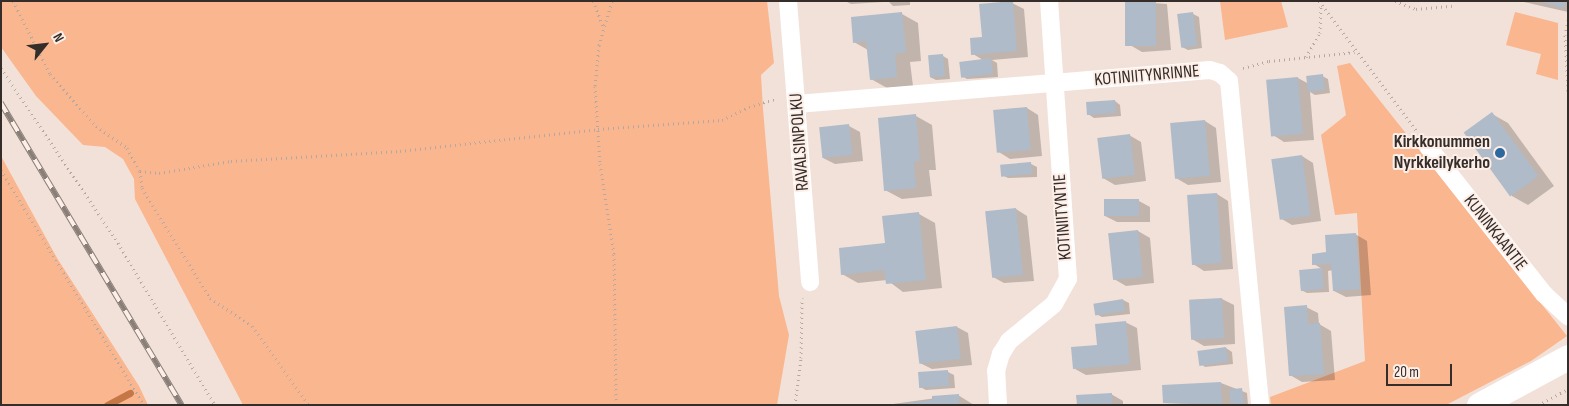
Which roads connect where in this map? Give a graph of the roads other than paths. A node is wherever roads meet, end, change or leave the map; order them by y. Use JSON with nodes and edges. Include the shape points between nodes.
{"nodes":[{"id":1,"x":788,"y":1,"type":"edge"},
{"id":2,"x":1049,"y":1,"type":"edge"},
{"id":3,"x":1053,"y":85,"type":"junction"},
{"id":4,"x":789,"y":102,"type":"junction"},
{"id":5,"x":1429,"y":148,"type":"road end"},
{"id":6,"x":810,"y":282,"type":"dead end"},
{"id":7,"x":1568,"y":316,"type":"edge"},
{"id":8,"x":1568,"y":357,"type":"edge"},
{"id":9,"x":998,"y":405,"type":"edge"},
{"id":10,"x":1260,"y":405,"type":"edge"},
{"id":11,"x":1479,"y":405,"type":"edge"}],
"edges":[{"from":1,"to":4,"type":"street","name":"RAVALSINPOLKU"},
{"from":2,"to":3,"type":"street","name":"KOTINIITYNTIE"},
{"from":3,"to":4,"type":"street","name":"KOTINIITYNRINNE"},
{"from":3,"to":9,"type":"street","name":"KOTINIITYNTIE","via":[[1068,279],[1054,304],[1009,341],[1001,354],[996,371]]},
{"from":3,"to":10,"type":"street","name":"KOTINIITYNRINNE","via":[[1210,70],[1230,81]]},
{"from":4,"to":6,"type":"street","name":"RAVALSINPOLKU"},
{"from":5,"to":7,"type":"street","name":"KUNINKAANTIE","via":[[1544,294]]},
{"from":8,"to":11,"type":"street"}]}
